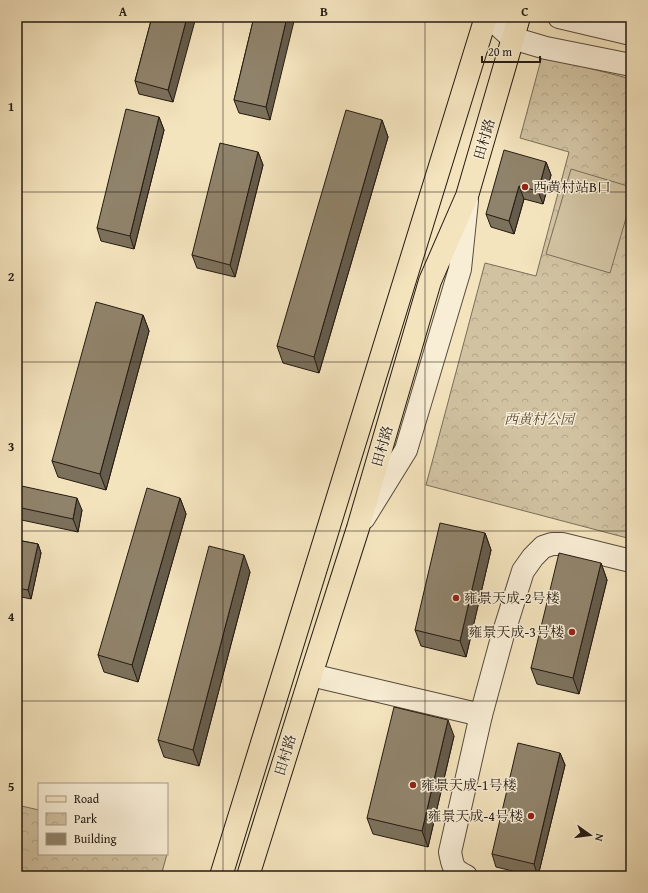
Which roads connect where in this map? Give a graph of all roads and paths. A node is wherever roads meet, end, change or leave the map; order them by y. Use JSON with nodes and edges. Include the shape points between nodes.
{"nodes":[{"id":1,"x":486,"y":17,"type":"edge"},
{"id":2,"x":489,"y":17,"type":"edge"},
{"id":3,"x":519,"y":17,"type":"edge"},
{"id":4,"x":559,"y":17,"type":"edge"},
{"id":5,"x":631,"y":34,"type":"edge"},
{"id":6,"x":512,"y":38,"type":"junction"},
{"id":7,"x":631,"y":66,"type":"edge"},
{"id":8,"x":631,"y":561,"type":"edge"},
{"id":9,"x":310,"y":675,"type":"junction"},
{"id":10,"x":481,"y":715,"type":"junction"},
{"id":11,"x":221,"y":876,"type":"edge"},
{"id":12,"x":248,"y":876,"type":"edge"},
{"id":13,"x":466,"y":876,"type":"edge"}],
"edges":[{"from":1,"to":11,"type":"main road","name":"田村路"},
{"from":2,"to":6,"type":"street"},
{"from":3,"to":6,"type":"main road","name":"田村路"},
{"from":4,"to":5,"type":"street"},
{"from":6,"to":7,"type":"street"},
{"from":6,"to":9,"type":"main road","name":"田村路","via":[[467,196],[430,281],[358,528]]},
{"from":8,"to":10,"type":"street","via":[[562,544],[543,547],[533,557],[523,571]]},
{"from":9,"to":10,"type":"street"},
{"from":9,"to":12,"type":"main road","name":"田村路"},
{"from":10,"to":13,"type":"street","via":[[450,852],[456,871]]}]}
